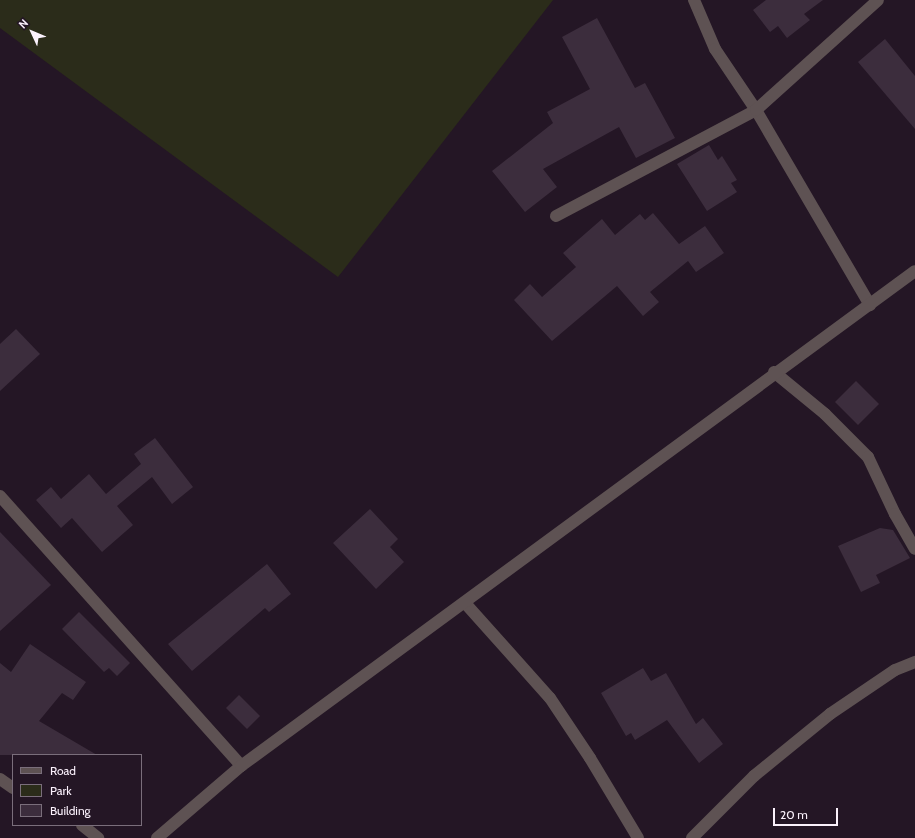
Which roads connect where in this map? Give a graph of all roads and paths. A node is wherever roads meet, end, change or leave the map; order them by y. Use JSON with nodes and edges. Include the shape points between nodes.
{"nodes":[{"id":1,"x":694,"y":0,"type":"edge"},
{"id":2,"x":878,"y":0,"type":"edge"},
{"id":3,"x":756,"y":110,"type":"junction"},
{"id":4,"x":556,"y":216,"type":"dead end"},
{"id":5,"x":915,"y":270,"type":"edge"},
{"id":6,"x":870,"y":305,"type":"junction"},
{"id":7,"x":774,"y":372,"type":"junction"},
{"id":8,"x":0,"y":496,"type":"edge"},
{"id":9,"x":915,"y":549,"type":"edge"},
{"id":10,"x":465,"y":603,"type":"junction"},
{"id":11,"x":915,"y":662,"type":"edge"},
{"id":12,"x":241,"y":766,"type":"junction"},
{"id":13,"x":0,"y":780,"type":"edge"},
{"id":14,"x":12,"y":787,"type":"edge"},
{"id":15,"x":83,"y":826,"type":"edge"},
{"id":16,"x":98,"y":838,"type":"edge"},
{"id":17,"x":157,"y":838,"type":"edge"},
{"id":18,"x":638,"y":838,"type":"edge"},
{"id":19,"x":692,"y":838,"type":"edge"}],
"edges":[{"from":1,"to":3,"type":"street","via":[[715,50]]},
{"from":2,"to":3,"type":"street"},
{"from":3,"to":4,"type":"street"},
{"from":3,"to":6,"type":"street"},
{"from":5,"to":6,"type":"street"},
{"from":6,"to":7,"type":"street"},
{"from":7,"to":9,"type":"street","via":[[824,414],[868,457]]},
{"from":7,"to":10,"type":"street"},
{"from":8,"to":12,"type":"street"},
{"from":10,"to":12,"type":"street"},
{"from":10,"to":18,"type":"street","via":[[550,698]]},
{"from":11,"to":19,"type":"street","via":[[895,670],[830,714],[754,776]]},
{"from":12,"to":17,"type":"street"},
{"from":13,"to":14,"type":"street"},
{"from":15,"to":16,"type":"street"}]}
